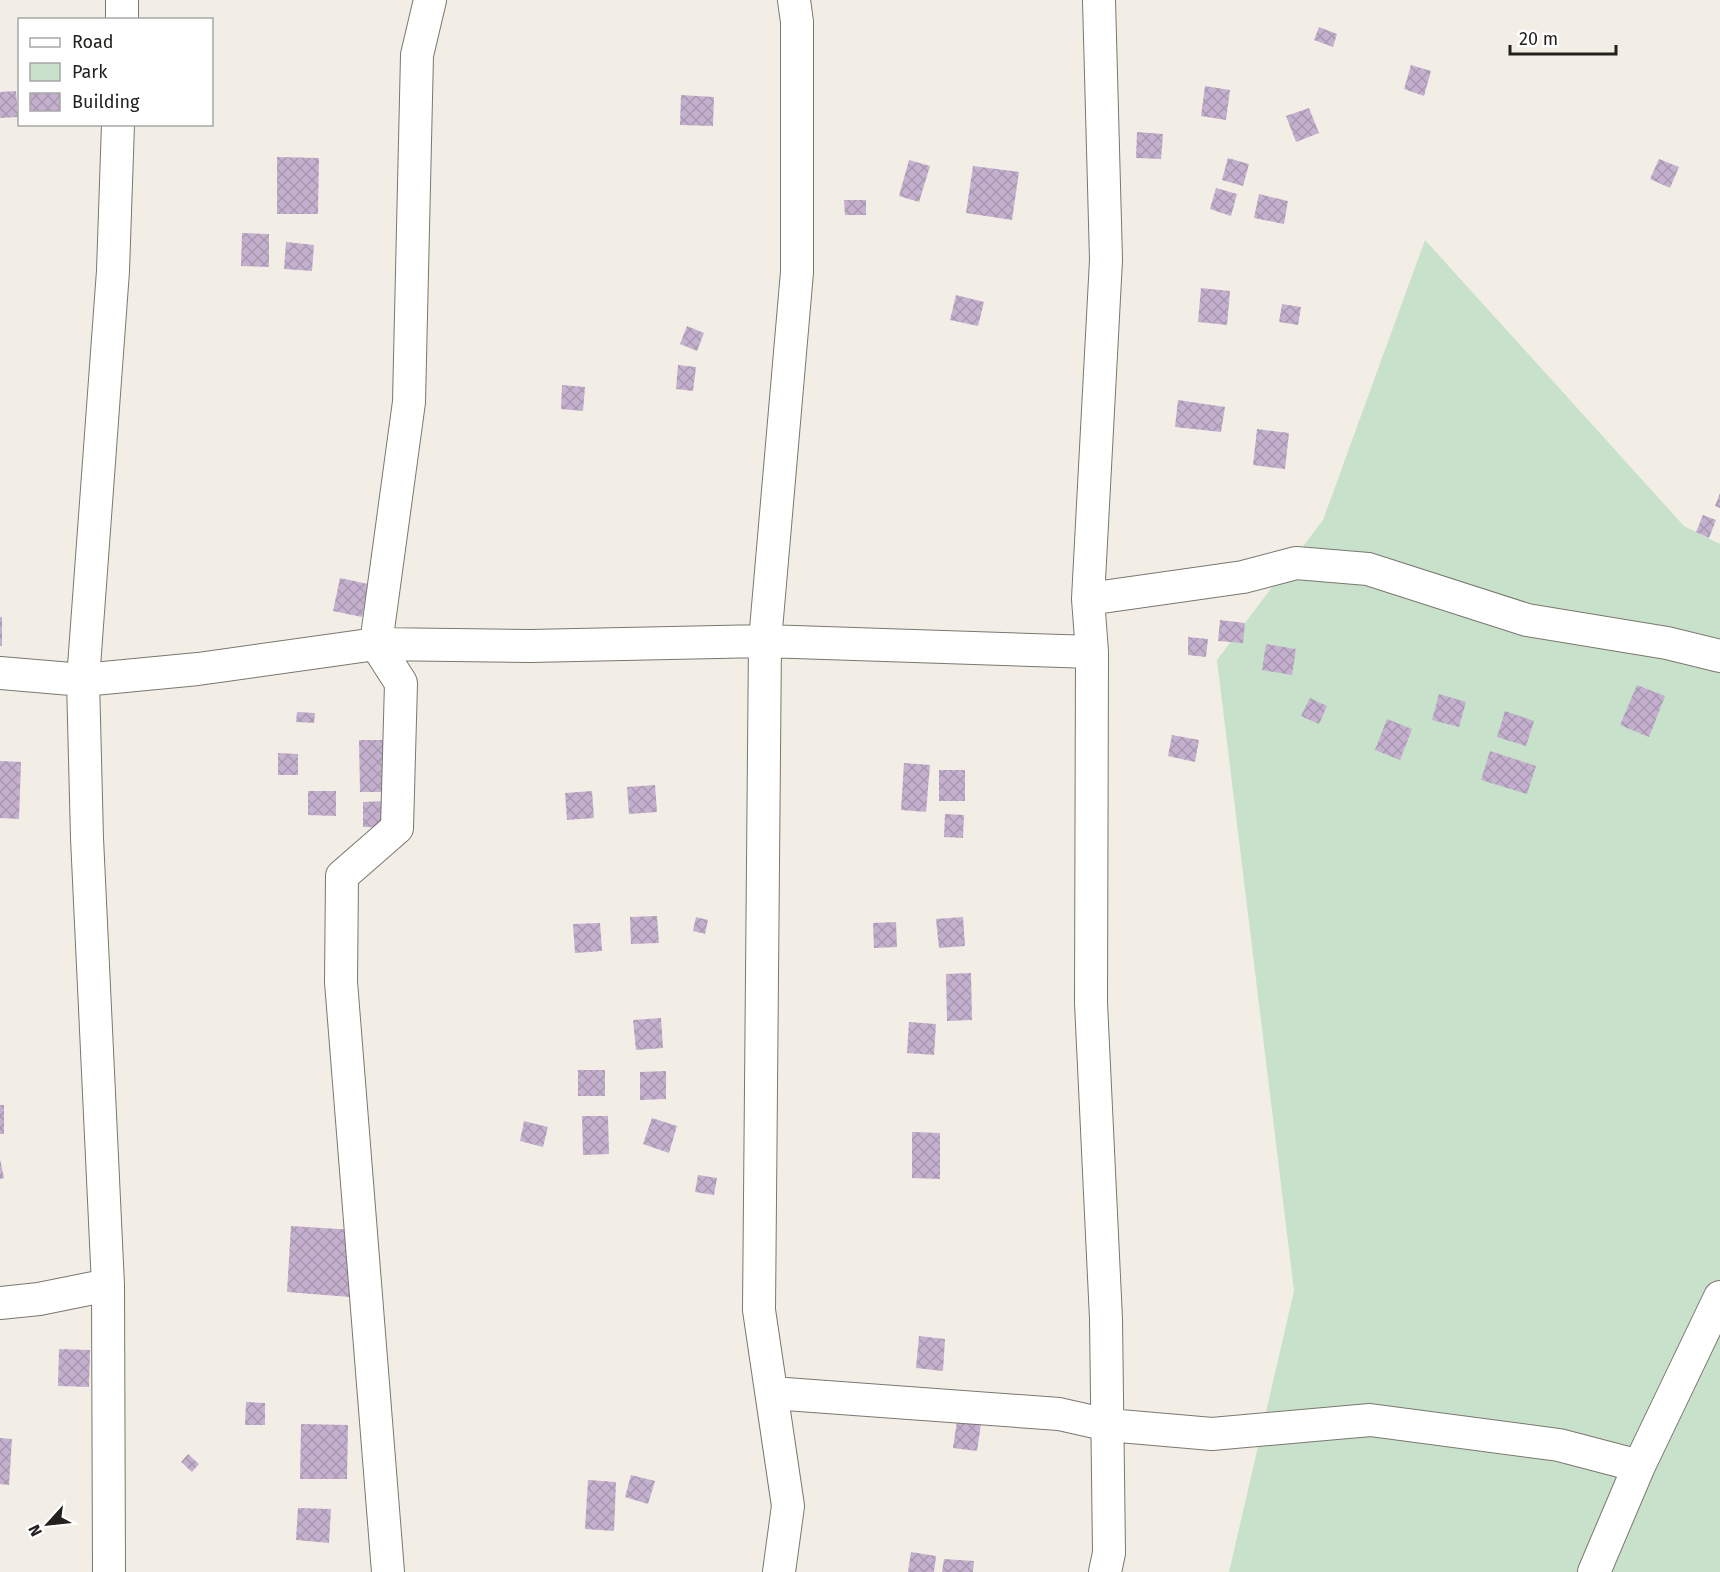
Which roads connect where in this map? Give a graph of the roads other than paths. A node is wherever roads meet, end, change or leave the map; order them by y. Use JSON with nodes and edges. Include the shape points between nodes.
{"nodes":[{"id":1,"x":122,"y":0,"type":"edge"},
{"id":2,"x":430,"y":0,"type":"edge"},
{"id":3,"x":794,"y":0,"type":"edge"},
{"id":4,"x":1099,"y":0,"type":"edge"},
{"id":5,"x":122,"y":18,"type":"edge"},
{"id":6,"x":118,"y":126,"type":"edge"},
{"id":7,"x":1088,"y":599,"type":"junction"},
{"id":8,"x":765,"y":641,"type":"junction"},
{"id":9,"x":376,"y":644,"type":"junction"},
{"id":10,"x":1092,"y":652,"type":"junction"},
{"id":11,"x":1720,"y":656,"type":"edge"},
{"id":12,"x":0,"y":673,"type":"edge"},
{"id":13,"x":83,"y":680,"type":"junction"},
{"id":14,"x":108,"y":1285,"type":"junction"},
{"id":15,"x":1720,"y":1297,"type":"edge"},
{"id":16,"x":0,"y":1304,"type":"edge"},
{"id":17,"x":772,"y":1393,"type":"junction"},
{"id":18,"x":1108,"y":1425,"type":"junction"},
{"id":19,"x":1639,"y":1466,"type":"junction"},
{"id":20,"x":109,"y":1572,"type":"edge"},
{"id":21,"x":388,"y":1572,"type":"edge"},
{"id":22,"x":779,"y":1572,"type":"edge"},
{"id":23,"x":1105,"y":1572,"type":"edge"},
{"id":24,"x":1594,"y":1572,"type":"edge"}],
"edges":[{"from":1,"to":5,"type":"street"},
{"from":2,"to":9,"type":"street","via":[[417,55],[409,402]]},
{"from":3,"to":8,"type":"street","via":[[797,272]]},
{"from":4,"to":7,"type":"street","via":[[1106,260]]},
{"from":6,"to":13,"type":"street","via":[[112,271]]},
{"from":7,"to":10,"type":"street"},
{"from":7,"to":11,"type":"street","via":[[1243,577],[1296,563],[1368,569],[1527,620],[1667,643]]},
{"from":8,"to":9,"type":"street","via":[[530,646]]},
{"from":8,"to":10,"type":"street"},
{"from":8,"to":17,"type":"street","via":[[759,1310]]},
{"from":9,"to":13,"type":"street","via":[[198,669]]},
{"from":9,"to":21,"type":"street","via":[[401,683],[397,828],[342,876],[341,982]]},
{"from":10,"to":18,"type":"street","via":[[1091,1002]]},
{"from":12,"to":13,"type":"street"},
{"from":13,"to":14,"type":"street"},
{"from":14,"to":16,"type":"street"},
{"from":14,"to":20,"type":"street"},
{"from":15,"to":19,"type":"street"},
{"from":17,"to":18,"type":"street","via":[[1059,1414]]},
{"from":17,"to":22,"type":"street","via":[[788,1506]]},
{"from":18,"to":19,"type":"street","via":[[1212,1434],[1371,1420],[1559,1445]]},
{"from":18,"to":23,"type":"street","via":[[1109,1553]]},
{"from":19,"to":24,"type":"street"}]}
